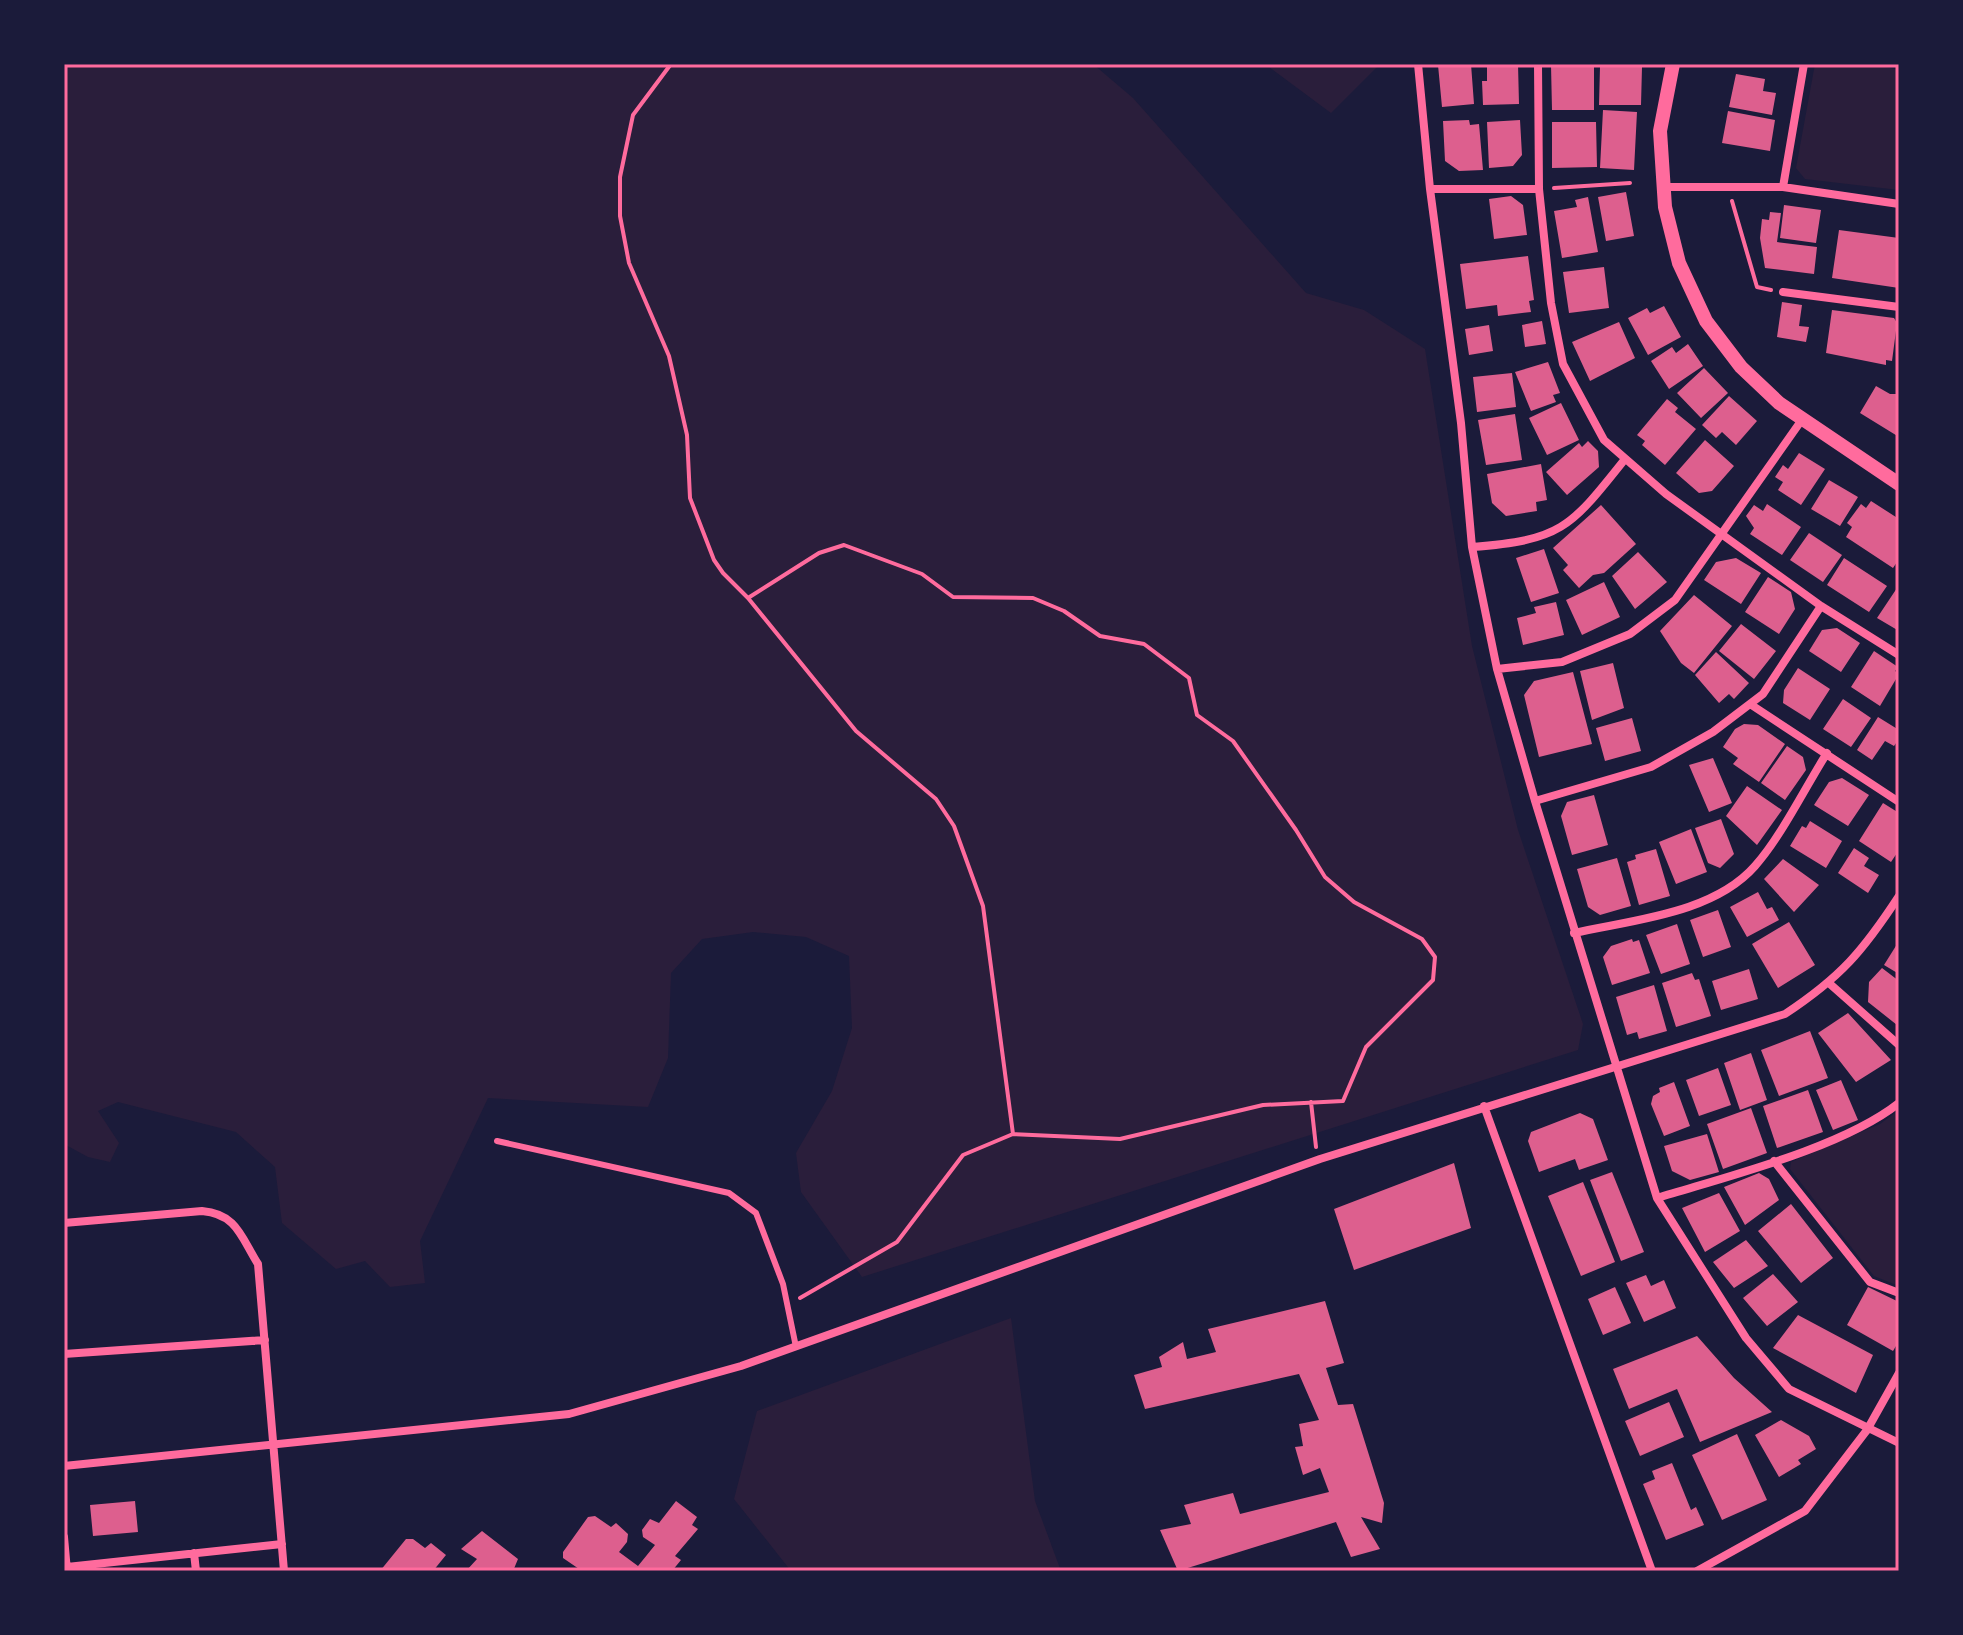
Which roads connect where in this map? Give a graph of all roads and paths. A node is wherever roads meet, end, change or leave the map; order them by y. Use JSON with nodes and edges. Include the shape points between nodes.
{"nodes":[{"id":1,"x":671,"y":64,"type":"edge"},
{"id":2,"x":1418,"y":64,"type":"edge"},
{"id":3,"x":1538,"y":64,"type":"edge"},
{"id":4,"x":1673,"y":64,"type":"edge"},
{"id":5,"x":1804,"y":64,"type":"edge"},
{"id":6,"x":1630,"y":183,"type":"dead end"},
{"id":7,"x":1664,"y":187,"type":"junction"},
{"id":8,"x":1730,"y":187,"type":"junction"},
{"id":9,"x":1783,"y":187,"type":"junction"},
{"id":10,"x":1430,"y":189,"type":"junction"},
{"id":11,"x":1539,"y":189,"type":"junction"},
{"id":12,"x":1899,"y":204,"type":"edge"},
{"id":13,"x":1783,"y":292,"type":"joint"},
{"id":14,"x":1899,"y":307,"type":"edge"},
{"id":15,"x":1801,"y":421,"type":"junction"},
{"id":16,"x":1625,"y":459,"type":"junction"},
{"id":17,"x":1899,"y":484,"type":"edge"},
{"id":18,"x":1723,"y":535,"type":"junction"},
{"id":19,"x":1472,"y":547,"type":"junction"},
{"id":20,"x":748,"y":598,"type":"junction"},
{"id":21,"x":1821,"y":606,"type":"junction"},
{"id":22,"x":1899,"y":655,"type":"edge"},
{"id":23,"x":1497,"y":669,"type":"junction"},
{"id":24,"x":1750,"y":704,"type":"junction"},
{"id":25,"x":1827,"y":753,"type":"junction"},
{"id":26,"x":1535,"y":801,"type":"junction"},
{"id":27,"x":1899,"y":802,"type":"edge"},
{"id":28,"x":1899,"y":896,"type":"edge"},
{"id":29,"x":1574,"y":933,"type":"junction"},
{"id":30,"x":1830,"y":984,"type":"junction"},
{"id":31,"x":1899,"y":1045,"type":"edge"},
{"id":32,"x":1613,"y":1065,"type":"junction"},
{"id":33,"x":1311,"y":1102,"type":"junction"},
{"id":34,"x":1899,"y":1103,"type":"edge"},
{"id":35,"x":1484,"y":1106,"type":"junction"},
{"id":36,"x":1013,"y":1134,"type":"junction"},
{"id":37,"x":497,"y":1141,"type":"dead end"},
{"id":38,"x":1320,"y":1159,"type":"junction"},
{"id":39,"x":1774,"y":1161,"type":"junction"},
{"id":40,"x":1657,"y":1198,"type":"junction"},
{"id":41,"x":64,"y":1223,"type":"edge"},
{"id":42,"x":1899,"y":1293,"type":"edge"},
{"id":43,"x":787,"y":1301,"type":"junction"},
{"id":44,"x":265,"y":1340,"type":"junction"},
{"id":45,"x":796,"y":1347,"type":"junction"},
{"id":46,"x":64,"y":1354,"type":"edge"},
{"id":47,"x":1899,"y":1373,"type":"edge"},
{"id":48,"x":1867,"y":1430,"type":"junction"},
{"id":49,"x":1899,"y":1443,"type":"edge"},
{"id":50,"x":274,"y":1446,"type":"junction"},
{"id":51,"x":64,"y":1466,"type":"edge"},
{"id":52,"x":64,"y":1537,"type":"edge"},
{"id":53,"x":282,"y":1544,"type":"junction"},
{"id":54,"x":194,"y":1553,"type":"junction"},
{"id":55,"x":67,"y":1569,"type":"edge"},
{"id":56,"x":196,"y":1571,"type":"edge"},
{"id":57,"x":284,"y":1571,"type":"edge"},
{"id":58,"x":1652,"y":1571,"type":"edge"},
{"id":59,"x":1697,"y":1571,"type":"edge"}],
"edges":[{"from":1,"to":20,"type":"path","via":[[633,115],[625,143],[620,177],[623,245],[669,356],[687,435],[690,498],[714,560]]},
{"from":2,"to":10,"type":"street"},
{"from":3,"to":11,"type":"street"},
{"from":4,"to":7,"type":"street","via":[[1660,131]]},
{"from":5,"to":9,"type":"street"},
{"from":6,"to":11,"type":"path"},
{"from":7,"to":8,"type":"street"},
{"from":7,"to":15,"type":"street","via":[[1679,263],[1706,321],[1741,367]]},
{"from":8,"to":9,"type":"street"},
{"from":8,"to":13,"type":"path","via":[[1757,287]]},
{"from":9,"to":12,"type":"street"},
{"from":10,"to":11,"type":"street"},
{"from":10,"to":19,"type":"street"},
{"from":11,"to":16,"type":"street","via":[[1563,364],[1604,440]]},
{"from":13,"to":14,"type":"street"},
{"from":15,"to":17,"type":"street"},
{"from":15,"to":18,"type":"street"},
{"from":16,"to":18,"type":"street"},
{"from":16,"to":19,"type":"street","via":[[1563,528],[1526,543]]},
{"from":18,"to":21,"type":"street"},
{"from":18,"to":23,"type":"street","via":[[1675,600],[1630,634],[1562,662]]},
{"from":19,"to":23,"type":"street"},
{"from":20,"to":33,"type":"path","via":[[819,553],[844,545],[922,574],[953,597],[1033,598],[1100,636],[1144,644],[1189,678],[1197,715],[1233,741],[1325,877],[1354,902],[1422,939],[1435,957],[1433,980],[1366,1047],[1343,1101]]},
{"from":20,"to":36,"type":"path","via":[[856,731],[936,799],[954,826],[983,906]]},
{"from":21,"to":22,"type":"street"},
{"from":21,"to":24,"type":"street","via":[[1763,694]]},
{"from":23,"to":26,"type":"street"},
{"from":24,"to":25,"type":"street"},
{"from":24,"to":26,"type":"street","via":[[1651,767]]},
{"from":25,"to":27,"type":"street"},
{"from":25,"to":29,"type":"street","via":[[1754,867],[1717,895],[1673,911]]},
{"from":26,"to":29,"type":"street"},
{"from":28,"to":30,"type":"street","via":[[1871,939]]},
{"from":29,"to":32,"type":"street"},
{"from":30,"to":31,"type":"street"},
{"from":30,"to":32,"type":"street","via":[[1785,1014]]},
{"from":32,"to":35,"type":"street"},
{"from":32,"to":40,"type":"street"},
{"from":33,"to":36,"type":"path","via":[[1263,1105],[1120,1139]]},
{"from":33,"to":38,"type":"path"},
{"from":34,"to":39,"type":"street","via":[[1878,1120]]},
{"from":35,"to":38,"type":"street"},
{"from":35,"to":58,"type":"street"},
{"from":36,"to":43,"type":"path","via":[[963,1155],[897,1242],[822,1288]]},
{"from":37,"to":43,"type":"lane","via":[[729,1193],[756,1213]]},
{"from":38,"to":45,"type":"street"},
{"from":39,"to":40,"type":"street"},
{"from":39,"to":42,"type":"street","via":[[1870,1282]]},
{"from":40,"to":48,"type":"street","via":[[1746,1338],[1789,1389]]},
{"from":41,"to":44,"type":"street","via":[[221,1213],[258,1264]]},
{"from":43,"to":45,"type":"lane"},
{"from":44,"to":46,"type":"street"},
{"from":44,"to":50,"type":"street"},
{"from":45,"to":50,"type":"street","via":[[569,1414]]},
{"from":47,"to":48,"type":"street"},
{"from":48,"to":49,"type":"street"},
{"from":48,"to":59,"type":"street","via":[[1805,1511]]},
{"from":50,"to":51,"type":"street"},
{"from":50,"to":53,"type":"street"},
{"from":52,"to":55,"type":"street"},
{"from":53,"to":54,"type":"street"},
{"from":53,"to":57,"type":"street"},
{"from":54,"to":55,"type":"street"},
{"from":54,"to":56,"type":"street"}]}
